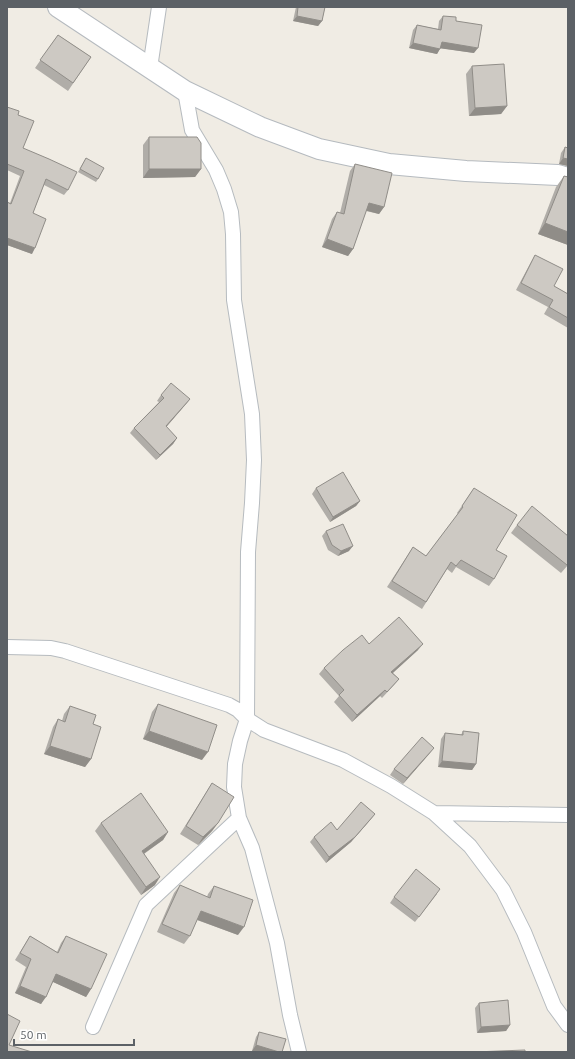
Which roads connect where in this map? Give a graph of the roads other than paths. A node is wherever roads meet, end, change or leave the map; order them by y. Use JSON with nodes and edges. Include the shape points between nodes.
{"nodes":[{"id":1,"x":58,"y":7,"type":"edge"},
{"id":2,"x":159,"y":7,"type":"edge"},
{"id":3,"x":150,"y":68,"type":"junction"},
{"id":4,"x":185,"y":91,"type":"junction"},
{"id":5,"x":568,"y":178,"type":"edge"},
{"id":6,"x":7,"y":647,"type":"edge"},
{"id":7,"x":247,"y":719,"type":"junction"},
{"id":8,"x":434,"y":813,"type":"junction"},
{"id":9,"x":568,"y":815,"type":"edge"},
{"id":10,"x":239,"y":818,"type":"junction"},
{"id":11,"x":568,"y":1025,"type":"edge"},
{"id":12,"x":93,"y":1027,"type":"dead end"},
{"id":13,"x":299,"y":1052,"type":"edge"}],
"edges":[{"from":1,"to":3,"type":"street"},
{"from":2,"to":3,"type":"street"},
{"from":3,"to":4,"type":"street"},
{"from":4,"to":5,"type":"street","via":[[260,127],[318,149],[389,164],[558,175]]},
{"from":4,"to":7,"type":"street","via":[[192,130],[216,170],[231,212],[234,300],[252,414],[254,460],[248,552]]},
{"from":6,"to":7,"type":"street","via":[[66,651],[215,699],[238,710]]},
{"from":7,"to":8,"type":"street","via":[[264,730],[343,760]]},
{"from":7,"to":10,"type":"street","via":[[235,764],[234,787]]},
{"from":8,"to":9,"type":"street"},
{"from":8,"to":11,"type":"street","via":[[470,846],[503,890],[524,932],[554,1006]]},
{"from":10,"to":12,"type":"street","via":[[146,905]]},
{"from":10,"to":13,"type":"street","via":[[252,848],[277,943]]}]}
